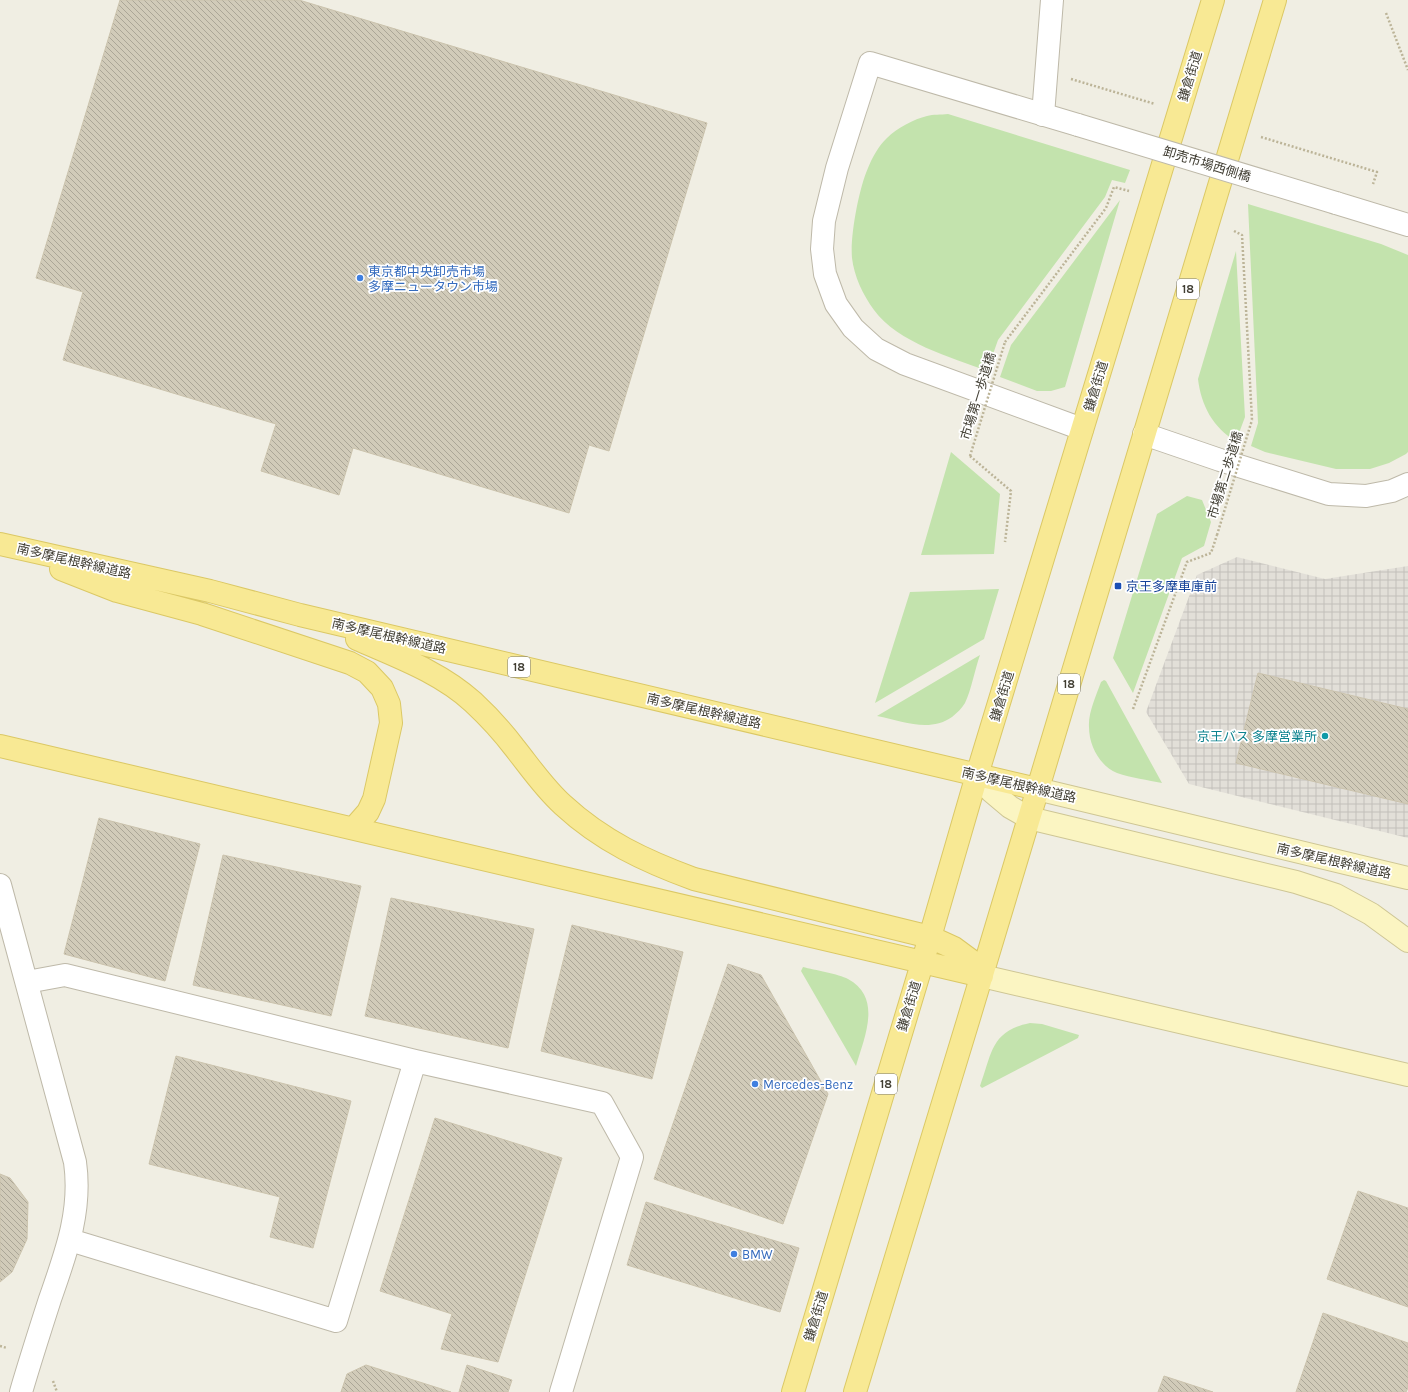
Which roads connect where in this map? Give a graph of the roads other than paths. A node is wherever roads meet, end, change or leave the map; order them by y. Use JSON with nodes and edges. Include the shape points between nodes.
{"nodes":[{"id":1,"x":1052,"y":0,"type":"edge"},
{"id":2,"x":1213,"y":0,"type":"edge"},
{"id":3,"x":1275,"y":0,"type":"edge"},
{"id":4,"x":1043,"y":115,"type":"junction"},
{"id":5,"x":1408,"y":225,"type":"edge"},
{"id":6,"x":1082,"y":429,"type":"junction"},
{"id":7,"x":1144,"y":434,"type":"junction"},
{"id":8,"x":1408,"y":484,"type":"edge"},
{"id":9,"x":0,"y":544,"type":"edge"},
{"id":10,"x":300,"y":615,"type":"junction"},
{"id":11,"x":0,"y":746,"type":"edge"},
{"id":12,"x":977,"y":775,"type":"junction"},
{"id":13,"x":1037,"y":789,"type":"junction"},
{"id":14,"x":1029,"y":818,"type":"junction"},
{"id":15,"x":354,"y":828,"type":"junction"},
{"id":16,"x":1408,"y":878,"type":"edge"},
{"id":17,"x":0,"y":885,"type":"edge"},
{"id":18,"x":930,"y":937,"type":"junction"},
{"id":19,"x":1408,"y":941,"type":"edge"},
{"id":20,"x":923,"y":962,"type":"junction"},
{"id":21,"x":982,"y":976,"type":"junction"},
{"id":22,"x":27,"y":982,"type":"junction"},
{"id":23,"x":415,"y":1060,"type":"junction"},
{"id":24,"x":1408,"y":1075,"type":"edge"},
{"id":25,"x":70,"y":1240,"type":"junction"},
{"id":26,"x":21,"y":1392,"type":"edge"},
{"id":27,"x":561,"y":1392,"type":"edge"},
{"id":28,"x":793,"y":1392,"type":"edge"},
{"id":29,"x":855,"y":1392,"type":"edge"}],
"edges":[{"from":1,"to":4,"type":"street"},
{"from":2,"to":6,"type":"main road","name":"鎌倉街道","number":"18"},
{"from":3,"to":7,"type":"main road","number":"18"},
{"from":4,"to":5,"type":"street","name":"卸売市場西側橋","bridge":true},
{"from":4,"to":6,"type":"street","name":"卸売市場西側橋","via":[[870,63],[837,168],[824,221],[822,249],[825,274],[836,304],[853,328],[876,349],[904,364]]},
{"from":6,"to":12,"type":"main road","name":"鎌倉街道","number":"18"},
{"from":7,"to":8,"type":"street","via":[[1329,494],[1366,496],[1392,491]]},
{"from":7,"to":13,"type":"main road","number":"18"},
{"from":9,"to":10,"type":"main road","name":"南多摩尾根幹線道路","number":"18"},
{"from":9,"to":15,"type":"main road","via":[[118,591],[202,614],[350,663],[367,672],[382,688],[389,704],[391,723],[374,799],[368,812]]},
{"from":10,"to":12,"type":"main road","name":"南多摩尾根幹線道路","number":"18"},
{"from":10,"to":18,"type":"main road","via":[[419,666],[447,682],[473,702],[495,724],[563,805],[591,828],[625,850],[694,879]]},
{"from":11,"to":15,"type":"main road"},
{"from":12,"to":13,"type":"main road","name":"南多摩尾根幹線道路","number":"18"},
{"from":12,"to":14,"type":"main road","via":[[1010,807]]},
{"from":12,"to":18,"type":"main road","name":"鎌倉街道","number":"18"},
{"from":13,"to":14,"type":"main road","number":"18"},
{"from":13,"to":16,"type":"main road","name":"南多摩尾根幹線道路"},
{"from":14,"to":19,"type":"main road","via":[[1296,882],[1330,893],[1371,914]]},
{"from":14,"to":21,"type":"main road","number":"18"},
{"from":15,"to":20,"type":"main road"},
{"from":17,"to":22,"type":"street"},
{"from":18,"to":20,"type":"main road","name":"鎌倉街道","number":"18"},
{"from":18,"to":21,"type":"main road","via":[[954,948],[973,962]]},
{"from":20,"to":21,"type":"main road"},
{"from":20,"to":28,"type":"main road","name":"鎌倉街道","number":"18"},
{"from":21,"to":24,"type":"main road"},
{"from":21,"to":29,"type":"main road","number":"18"},
{"from":22,"to":23,"type":"street","via":[[65,975]]},
{"from":22,"to":25,"type":"street","via":[[75,1162],[78,1181]]},
{"from":23,"to":25,"type":"street","via":[[336,1321]]},
{"from":23,"to":27,"type":"street","via":[[602,1103],[632,1157]]},
{"from":25,"to":26,"type":"street"}]}
